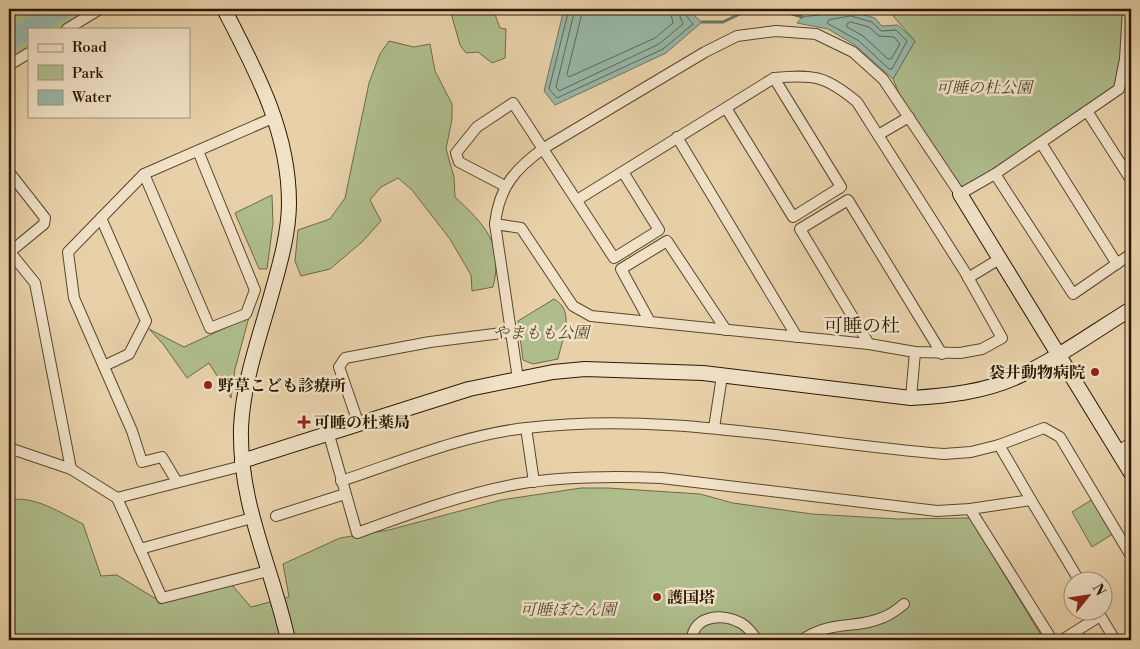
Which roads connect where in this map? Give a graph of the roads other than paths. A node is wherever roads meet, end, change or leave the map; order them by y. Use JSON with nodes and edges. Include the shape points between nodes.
{"nodes":[{"id":1,"x":100,"y":9,"type":"edge"},
{"id":2,"x":224,"y":9,"type":"edge"},
{"id":3,"x":1128,"y":9,"type":"edge"},
{"id":4,"x":70,"y":28,"type":"edge"},
{"id":5,"x":28,"y":54,"type":"edge"},
{"id":6,"x":1128,"y":60,"type":"edge"},
{"id":7,"x":9,"y":65,"type":"edge"},
{"id":8,"x":774,"y":78,"type":"junction"},
{"id":9,"x":726,"y":108,"type":"junction"},
{"id":10,"x":1087,"y":111,"type":"junction"},
{"id":11,"x":275,"y":117,"type":"junction"},
{"id":12,"x":909,"y":117,"type":"junction"},
{"id":13,"x":878,"y":135,"type":"junction"},
{"id":14,"x":677,"y":138,"type":"junction"},
{"id":15,"x":1040,"y":143,"type":"junction"},
{"id":16,"x":544,"y":148,"type":"junction"},
{"id":17,"x":198,"y":151,"type":"junction"},
{"id":18,"x":9,"y":172,"type":"edge"},
{"id":19,"x":623,"y":172,"type":"junction"},
{"id":20,"x":144,"y":174,"type":"junction"},
{"id":21,"x":995,"y":174,"type":"junction"},
{"id":22,"x":1131,"y":180,"type":"edge"},
{"id":23,"x":505,"y":186,"type":"junction"},
{"id":24,"x":960,"y":194,"type":"junction"},
{"id":25,"x":577,"y":200,"type":"junction"},
{"id":26,"x":102,"y":218,"type":"junction"},
{"id":27,"x":495,"y":224,"type":"junction"},
{"id":28,"x":9,"y":251,"type":"edge"},
{"id":29,"x":1131,"y":254,"type":"edge"},
{"id":30,"x":1000,"y":258,"type":"junction"},
{"id":31,"x":1117,"y":264,"type":"junction"},
{"id":32,"x":968,"y":278,"type":"junction"},
{"id":33,"x":1131,"y":309,"type":"edge"},
{"id":34,"x":650,"y":322,"type":"junction"},
{"id":35,"x":726,"y":330,"type":"junction"},
{"id":36,"x":510,"y":332,"type":"junction"},
{"id":37,"x":797,"y":337,"type":"junction"},
{"id":38,"x":869,"y":344,"type":"junction"},
{"id":39,"x":915,"y":352,"type":"junction"},
{"id":40,"x":1059,"y":353,"type":"junction"},
{"id":41,"x":942,"y":354,"type":"junction"},
{"id":42,"x":104,"y":366,"type":"junction"},
{"id":43,"x":722,"y":376,"type":"junction"},
{"id":44,"x":518,"y":379,"type":"junction"},
{"id":45,"x":910,"y":398,"type":"junction"},
{"id":46,"x":359,"y":425,"type":"junction"},
{"id":47,"x":526,"y":428,"type":"junction"},
{"id":48,"x":714,"y":428,"type":"junction"},
{"id":49,"x":329,"y":435,"type":"junction"},
{"id":50,"x":1131,"y":443,"type":"edge"},
{"id":51,"x":999,"y":446,"type":"junction"},
{"id":52,"x":9,"y":448,"type":"edge"},
{"id":53,"x":1118,"y":451,"type":"junction"},
{"id":54,"x":242,"y":463,"type":"junction"},
{"id":55,"x":71,"y":469,"type":"junction"},
{"id":56,"x":1131,"y":473,"type":"edge"},
{"id":57,"x":341,"y":481,"type":"junction"},
{"id":58,"x":177,"y":482,"type":"junction"},
{"id":59,"x":534,"y":482,"type":"junction"},
{"id":60,"x":345,"y":494,"type":"junction"},
{"id":61,"x":117,"y":498,"type":"junction"},
{"id":62,"x":1031,"y":500,"type":"junction"},
{"id":63,"x":970,"y":509,"type":"junction"},
{"id":64,"x":276,"y":516,"type":"dead end"},
{"id":65,"x":252,"y":518,"type":"junction"},
{"id":66,"x":140,"y":549,"type":"junction"},
{"id":67,"x":1131,"y":556,"type":"edge"},
{"id":68,"x":268,"y":571,"type":"junction"},
{"id":69,"x":1074,"y":572,"type":"edge"},
{"id":70,"x":904,"y":604,"type":"dead end"},
{"id":71,"x":1088,"y":622,"type":"edge"},
{"id":72,"x":1104,"y":622,"type":"edge"},
{"id":73,"x":288,"y":640,"type":"edge"},
{"id":74,"x":692,"y":640,"type":"edge"},
{"id":75,"x":758,"y":640,"type":"edge"},
{"id":76,"x":802,"y":640,"type":"edge"},
{"id":77,"x":1052,"y":640,"type":"edge"},
{"id":78,"x":1062,"y":640,"type":"edge"},
{"id":79,"x":1115,"y":640,"type":"edge"}],
"edges":[{"from":1,"to":4,"type":"street"},
{"from":2,"to":11,"type":"street"},
{"from":3,"to":6,"type":"street"},
{"from":5,"to":7,"type":"street"},
{"from":6,"to":10,"type":"street","via":[[1119,89]]},
{"from":8,"to":9,"type":"street"},
{"from":8,"to":9,"type":"street","via":[[841,187],[793,217]]},
{"from":8,"to":13,"type":"street","via":[[805,75],[836,85],[857,102]]},
{"from":9,"to":14,"type":"street"},
{"from":10,"to":15,"type":"street"},
{"from":10,"to":22,"type":"street"},
{"from":11,"to":17,"type":"street"},
{"from":11,"to":54,"type":"street","via":[[287,173],[289,204],[279,268],[245,390]]},
{"from":12,"to":13,"type":"street"},
{"from":12,"to":16,"type":"street","via":[[884,79],[853,52],[816,34],[776,31],[737,36],[705,52]]},
{"from":12,"to":24,"type":"street"},
{"from":13,"to":32,"type":"street"},
{"from":14,"to":19,"type":"street"},
{"from":14,"to":37,"type":"street"},
{"from":15,"to":21,"type":"street"},
{"from":15,"to":31,"type":"street"},
{"from":16,"to":23,"type":"street","via":[[524,162]]},
{"from":16,"to":23,"type":"street","via":[[513,103],[477,127],[456,153],[460,162]]},
{"from":16,"to":25,"type":"street"},
{"from":17,"to":20,"type":"street"},
{"from":17,"to":20,"type":"street","via":[[255,290],[246,314],[210,328]]},
{"from":18,"to":28,"type":"street","via":[[46,218],[44,224]]},
{"from":19,"to":25,"type":"street"},
{"from":19,"to":25,"type":"street","via":[[659,230],[614,258]]},
{"from":20,"to":26,"type":"street"},
{"from":21,"to":24,"type":"street"},
{"from":21,"to":31,"type":"street","via":[[1072,294]]},
{"from":23,"to":27,"type":"street","via":[[497,205]]},
{"from":24,"to":30,"type":"street"},
{"from":26,"to":42,"type":"street","via":[[68,252],[74,298]]},
{"from":26,"to":42,"type":"street","via":[[146,321],[129,354]]},
{"from":27,"to":34,"type":"street","via":[[521,228],[573,306],[591,316]]},
{"from":27,"to":36,"type":"street"},
{"from":28,"to":55,"type":"street","via":[[35,283]]},
{"from":29,"to":31,"type":"street"},
{"from":30,"to":32,"type":"street"},
{"from":30,"to":40,"type":"street"},
{"from":32,"to":41,"type":"street","via":[[1002,338],[982,349]]},
{"from":33,"to":40,"type":"street"},
{"from":34,"to":35,"type":"street"},
{"from":34,"to":35,"type":"street","via":[[620,269],[667,241]]},
{"from":35,"to":37,"type":"street"},
{"from":36,"to":44,"type":"street"},
{"from":36,"to":46,"type":"street","via":[[430,342],[345,358],[338,367]]},
{"from":37,"to":38,"type":"street"},
{"from":38,"to":39,"type":"street"},
{"from":38,"to":41,"type":"street","via":[[800,228],[848,200]]},
{"from":39,"to":41,"type":"street"},
{"from":39,"to":45,"type":"street"},
{"from":40,"to":45,"type":"street","via":[[1019,376],[982,389]]},
{"from":40,"to":53,"type":"street"},
{"from":42,"to":58,"type":"street","via":[[142,462],[162,457]]},
{"from":43,"to":44,"type":"street","via":[[613,369],[553,372]]},
{"from":43,"to":45,"type":"street"},
{"from":43,"to":48,"type":"street"},
{"from":44,"to":46,"type":"street","via":[[469,389]]},
{"from":46,"to":49,"type":"street"},
{"from":47,"to":48,"type":"street","via":[[615,423]]},
{"from":47,"to":57,"type":"street","via":[[464,440]]},
{"from":47,"to":59,"type":"street"},
{"from":48,"to":51,"type":"street","via":[[944,454]]},
{"from":49,"to":54,"type":"street"},
{"from":49,"to":57,"type":"street"},
{"from":50,"to":53,"type":"street"},
{"from":51,"to":62,"type":"street"},
{"from":51,"to":67,"type":"street","via":[[1044,428],[1060,437]]},
{"from":52,"to":55,"type":"street"},
{"from":53,"to":56,"type":"street"},
{"from":54,"to":58,"type":"street"},
{"from":54,"to":65,"type":"street"},
{"from":55,"to":61,"type":"street"},
{"from":57,"to":60,"type":"street"},
{"from":58,"to":61,"type":"street"},
{"from":59,"to":60,"type":"street","via":[[476,493],[357,533]]},
{"from":59,"to":63,"type":"street","via":[[618,476],[661,478],[937,511]]},
{"from":60,"to":64,"type":"street"},
{"from":61,"to":66,"type":"street"},
{"from":62,"to":63,"type":"street"},
{"from":62,"to":69,"type":"street"},
{"from":63,"to":77,"type":"street"},
{"from":65,"to":66,"type":"street"},
{"from":65,"to":68,"type":"street"},
{"from":66,"to":68,"type":"street","via":[[162,598]]},
{"from":68,"to":73,"type":"street"},
{"from":70,"to":76,"type":"street","via":[[884,618],[834,625]]},
{"from":71,"to":78,"type":"street"},
{"from":72,"to":79,"type":"street"},
{"from":74,"to":75,"type":"street","via":[[696,627],[710,617],[726,617],[741,623]]}]}
